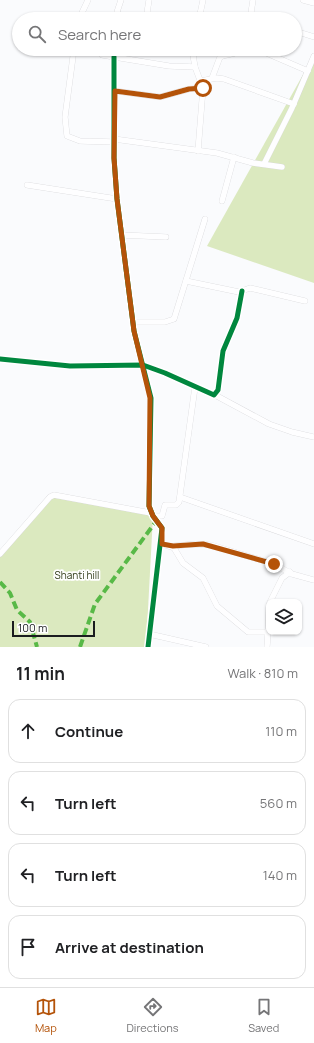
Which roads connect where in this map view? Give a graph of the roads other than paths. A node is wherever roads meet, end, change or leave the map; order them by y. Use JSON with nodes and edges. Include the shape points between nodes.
{"nodes":[{"id":1,"x":88,"y":0,"type":"edge"},
{"id":2,"x":121,"y":0,"type":"edge"},
{"id":3,"x":150,"y":0,"type":"edge"},
{"id":4,"x":203,"y":0,"type":"edge"},
{"id":5,"x":253,"y":0,"type":"edge"},
{"id":6,"x":303,"y":0,"type":"edge"},
{"id":7,"x":314,"y":3,"type":"edge"},
{"id":8,"x":82,"y":12,"type":"edge"},
{"id":9,"x":117,"y":12,"type":"edge"},
{"id":10,"x":147,"y":12,"type":"edge"},
{"id":11,"x":200,"y":12,"type":"edge"},
{"id":12,"x":251,"y":12,"type":"edge"},
{"id":13,"x":302,"y":33,"type":"edge"},
{"id":14,"x":314,"y":37,"type":"edge"},
{"id":15,"x":73,"y":56,"type":"edge"},
{"id":16,"x":108,"y":56,"type":"edge"},
{"id":17,"x":193,"y":56,"type":"edge"},
{"id":18,"x":222,"y":56,"type":"edge"},
{"id":19,"x":273,"y":56,"type":"edge"},
{"id":20,"x":314,"y":56,"type":"edge"},
{"id":21,"x":114,"y":57,"type":"junction"},
{"id":22,"x":195,"y":67,"type":"junction"},
{"id":23,"x":308,"y":71,"type":"junction"},
{"id":24,"x":212,"y":78,"type":"junction"},
{"id":25,"x":200,"y":81,"type":"junction"},
{"id":26,"x":203,"y":88,"type":"junction"},
{"id":27,"x":115,"y":91,"type":"junction"},
{"id":28,"x":294,"y":104,"type":"junction"},
{"id":29,"x":114,"y":141,"type":"junction"},
{"id":30,"x":198,"y":151,"type":"junction"},
{"id":31,"x":234,"y":157,"type":"junction"},
{"id":32,"x":264,"y":164,"type":"junction"},
{"id":33,"x":282,"y":167,"type":"dead end"},
{"id":34,"x":27,"y":185,"type":"dead end"},
{"id":35,"x":117,"y":199,"type":"junction"},
{"id":36,"x":222,"y":201,"type":"dead end"},
{"id":37,"x":205,"y":219,"type":"dead end"},
{"id":38,"x":122,"y":234,"type":"junction"},
{"id":39,"x":166,"y":237,"type":"dead end"},
{"id":40,"x":186,"y":280,"type":"junction"},
{"id":41,"x":242,"y":291,"type":"junction"},
{"id":42,"x":305,"y":301,"type":"dead end"},
{"id":43,"x":133,"y":322,"type":"junction"},
{"id":44,"x":0,"y":359,"type":"edge"},
{"id":45,"x":143,"y":365,"type":"junction"},
{"id":46,"x":195,"y":387,"type":"junction"},
{"id":47,"x":216,"y":395,"type":"junction"},
{"id":48,"x":314,"y":437,"type":"edge"},
{"id":49,"x":180,"y":497,"type":"junction"},
{"id":50,"x":152,"y":515,"type":"junction"},
{"id":51,"x":162,"y":544,"type":"junction"},
{"id":52,"x":314,"y":544,"type":"edge"},
{"id":53,"x":173,"y":546,"type":"junction"},
{"id":54,"x":0,"y":554,"type":"edge"},
{"id":55,"x":290,"y":572,"type":"junction"},
{"id":56,"x":314,"y":580,"type":"edge"},
{"id":57,"x":272,"y":599,"type":"edge"},
{"id":58,"x":266,"y":632,"type":"edge"},
{"id":59,"x":150,"y":634,"type":"junction"},
{"id":60,"x":268,"y":635,"type":"edge"},
{"id":61,"x":148,"y":647,"type":"edge"},
{"id":62,"x":206,"y":647,"type":"edge"},
{"id":63,"x":267,"y":647,"type":"edge"}],
"edges":[{"from":1,"to":8,"type":"street"},
{"from":2,"to":9,"type":"street"},
{"from":3,"to":10,"type":"street"},
{"from":4,"to":11,"type":"street"},
{"from":5,"to":12,"type":"street"},
{"from":6,"to":7,"type":"street"},
{"from":13,"to":14,"type":"street"},
{"from":15,"to":29,"type":"street","via":[[65,117],[67,136],[80,141]]},
{"from":16,"to":21,"type":"street"},
{"from":17,"to":22,"type":"street"},
{"from":18,"to":24,"type":"street"},
{"from":19,"to":23,"type":"street"},
{"from":20,"to":23,"type":"street"},
{"from":21,"to":22,"type":"street","via":[[170,66]]},
{"from":21,"to":27,"type":"street"},
{"from":22,"to":25,"type":"street"},
{"from":23,"to":28,"type":"street"},
{"from":24,"to":25,"type":"street"},
{"from":24,"to":28,"type":"street","via":[[224,79]]},
{"from":25,"to":26,"type":"street"},
{"from":26,"to":27,"type":"street","via":[[160,97]]},
{"from":26,"to":30,"type":"street"},
{"from":27,"to":29,"type":"street"},
{"from":28,"to":32,"type":"street"},
{"from":29,"to":30,"type":"street"},
{"from":29,"to":35,"type":"street"},
{"from":30,"to":31,"type":"street"},
{"from":31,"to":32,"type":"street"},
{"from":31,"to":36,"type":"street"},
{"from":32,"to":33,"type":"street"},
{"from":34,"to":35,"type":"street"},
{"from":35,"to":38,"type":"street"},
{"from":37,"to":40,"type":"street"},
{"from":38,"to":39,"type":"street"},
{"from":38,"to":43,"type":"street"},
{"from":40,"to":41,"type":"street"},
{"from":40,"to":43,"type":"street","via":[[175,316],[171,321]]},
{"from":41,"to":42,"type":"street","via":[[250,288]]},
{"from":41,"to":47,"type":"street","via":[[237,318],[223,351]]},
{"from":43,"to":45,"type":"street"},
{"from":44,"to":45,"type":"street","via":[[70,366]]},
{"from":45,"to":46,"type":"street"},
{"from":45,"to":50,"type":"street","via":[[150,398],[148,488]]},
{"from":46,"to":47,"type":"street"},
{"from":46,"to":49,"type":"street"},
{"from":47,"to":48,"type":"street","via":[[269,424]]},
{"from":49,"to":50,"type":"street","via":[[178,504],[165,505],[162,516]]},
{"from":49,"to":52,"type":"street"},
{"from":50,"to":51,"type":"street","via":[[162,528]]},
{"from":50,"to":54,"type":"street","via":[[54,495]]},
{"from":51,"to":53,"type":"street"},
{"from":51,"to":59,"type":"street"},
{"from":53,"to":55,"type":"street","via":[[211,545],[274,564]]},
{"from":53,"to":58,"type":"street","via":[[183,563],[203,578],[217,606],[248,632]]},
{"from":55,"to":56,"type":"street"},
{"from":55,"to":57,"type":"street","via":[[282,578]]},
{"from":59,"to":61,"type":"street"},
{"from":59,"to":62,"type":"street"},
{"from":60,"to":63,"type":"street"}]}
